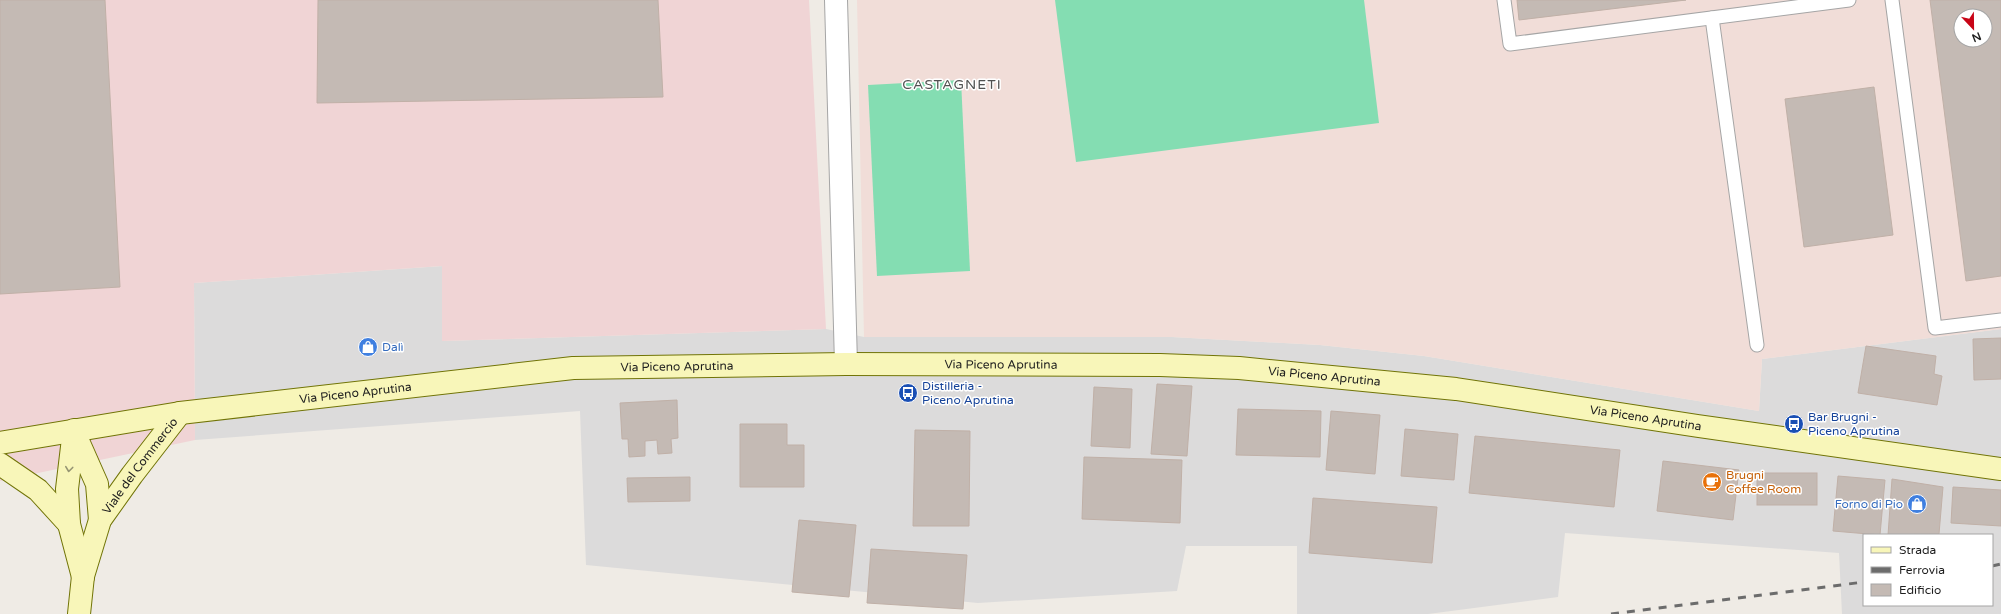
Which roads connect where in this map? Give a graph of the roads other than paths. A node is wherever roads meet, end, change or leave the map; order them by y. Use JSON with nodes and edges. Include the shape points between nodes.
{"nodes":[{"id":1,"x":836,"y":0,"type":"edge"},
{"id":2,"x":1504,"y":0,"type":"edge"},
{"id":3,"x":1849,"y":0,"type":"edge"},
{"id":4,"x":1892,"y":0,"type":"edge"},
{"id":5,"x":1712,"y":18,"type":"junction"},
{"id":6,"x":2001,"y":320,"type":"edge"},
{"id":7,"x":1756,"y":345,"type":"dead end"},
{"id":8,"x":846,"y":364,"type":"junction"},
{"id":9,"x":180,"y":413,"type":"junction"},
{"id":10,"x":74,"y":430,"type":"junction"},
{"id":11,"x":0,"y":443,"type":"edge"},
{"id":12,"x":0,"y":464,"type":"edge"},
{"id":13,"x":2001,"y":469,"type":"edge"},
{"id":14,"x":100,"y":520,"type":"junction"},
{"id":15,"x":69,"y":524,"type":"junction"},
{"id":16,"x":83,"y":576,"type":"junction"},
{"id":17,"x":79,"y":614,"type":"edge"},
{"id":18,"x":87,"y":614,"type":"edge"}],
"edges":[{"from":1,"to":8,"type":"street"},
{"from":2,"to":5,"type":"lane","via":[[1510,44]]},
{"from":3,"to":5,"type":"lane"},
{"from":4,"to":6,"type":"lane","via":[[1935,328]]},
{"from":5,"to":7,"type":"lane"},
{"from":8,"to":9,"type":"main road","name":"Via Piceno Aprutina","via":[[573,368]]},
{"from":8,"to":13,"type":"main road","name":"Via Piceno Aprutina","via":[[1160,365],[1239,368],[1456,389]]},
{"from":9,"to":10,"type":"main road","name":"Via Piceno Aprutina"},
{"from":9,"to":14,"type":"main road","name":"Viale del Commercio"},
{"from":10,"to":11,"type":"main road","name":"Via Piceno Aprutina"},
{"from":10,"to":14,"type":"main road","name":"Viale del Commercio","via":[[97,484]]},
{"from":10,"to":15,"type":"main road","name":"Viale del Commercio","one_way":true,"via":[[67,490]]},
{"from":12,"to":15,"type":"main road","name":"Viale del Commercio","via":[[38,490]]},
{"from":14,"to":16,"type":"main road","name":"Viale del Commercio"},
{"from":15,"to":16,"type":"main road","name":"Viale del Commercio"},
{"from":16,"to":17,"type":"main road","name":"Viale del Commercio"},
{"from":16,"to":18,"type":"main road","name":"Viale del Commercio"}]}
